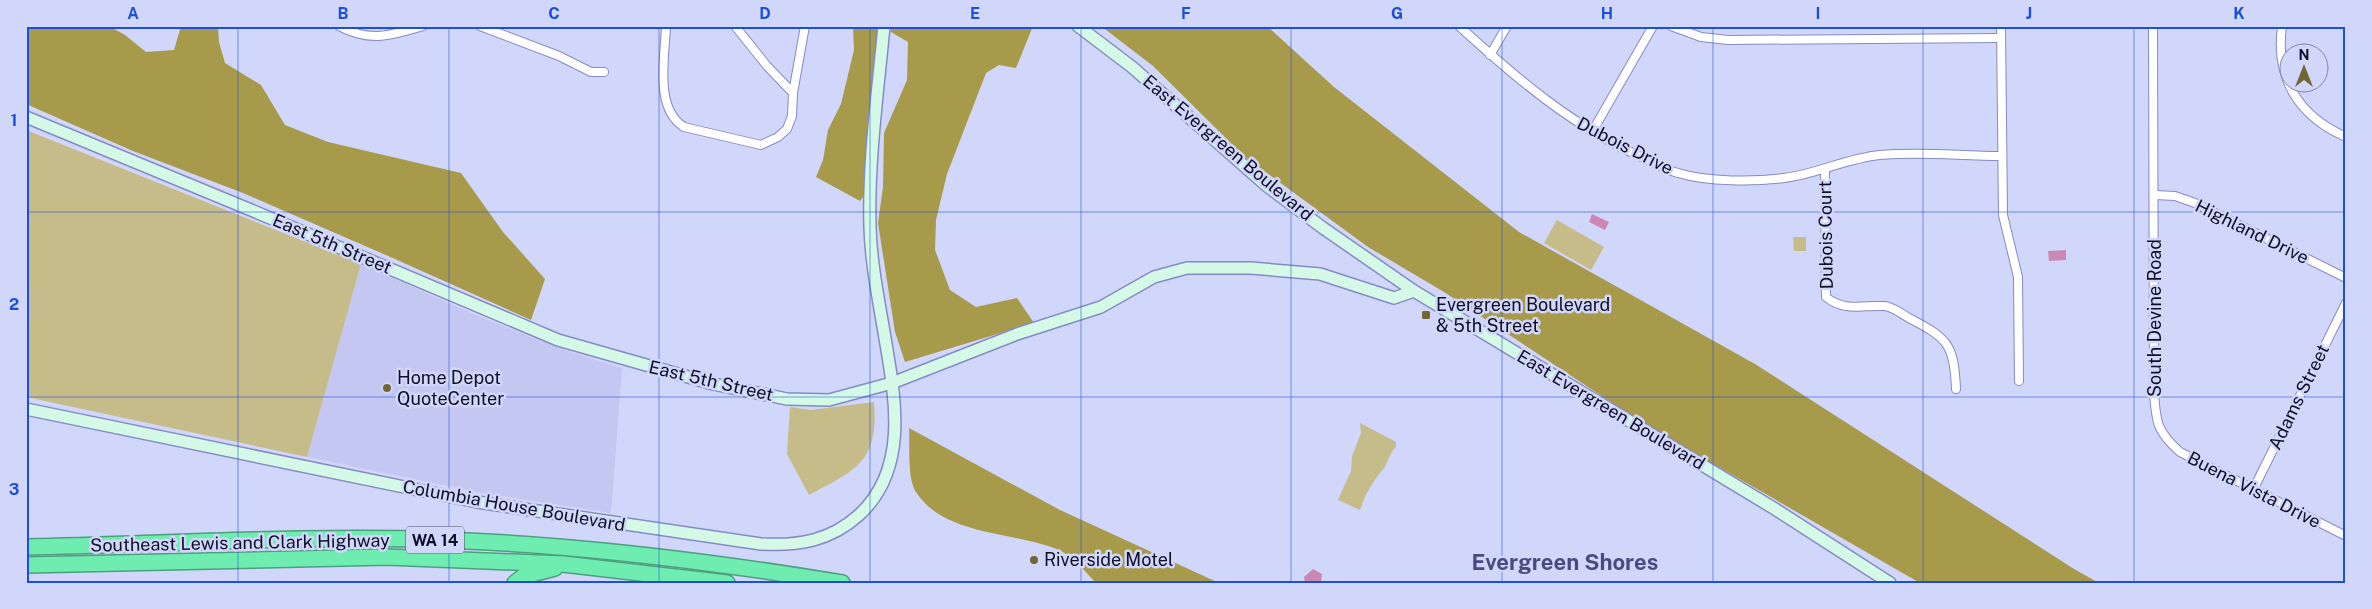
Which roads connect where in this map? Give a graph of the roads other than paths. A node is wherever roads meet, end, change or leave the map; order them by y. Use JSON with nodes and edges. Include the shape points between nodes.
{"nodes":[{"id":1,"x":339,"y":26,"type":"edge"},
{"id":2,"x":423,"y":26,"type":"edge"},
{"id":3,"x":480,"y":26,"type":"edge"},
{"id":4,"x":666,"y":26,"type":"edge"},
{"id":5,"x":735,"y":26,"type":"edge"},
{"id":6,"x":806,"y":26,"type":"edge"},
{"id":7,"x":884,"y":26,"type":"edge"},
{"id":8,"x":1078,"y":26,"type":"edge"},
{"id":9,"x":1460,"y":26,"type":"edge"},
{"id":10,"x":1506,"y":26,"type":"edge"},
{"id":11,"x":1652,"y":26,"type":"edge"},
{"id":12,"x":1671,"y":26,"type":"edge"},
{"id":13,"x":2001,"y":26,"type":"edge"},
{"id":14,"x":2153,"y":26,"type":"edge"},
{"id":15,"x":2282,"y":26,"type":"edge"},
{"id":16,"x":2000,"y":38,"type":"junction"},
{"id":17,"x":1490,"y":55,"type":"junction"},
{"id":18,"x":604,"y":72,"type":"dead end"},
{"id":19,"x":793,"y":93,"type":"junction"},
{"id":20,"x":26,"y":117,"type":"edge"},
{"id":21,"x":1592,"y":132,"type":"junction"},
{"id":22,"x":2346,"y":137,"type":"edge"},
{"id":23,"x":2001,"y":156,"type":"junction"},
{"id":24,"x":1825,"y":169,"type":"junction"},
{"id":25,"x":2155,"y":195,"type":"junction"},
{"id":26,"x":2346,"y":278,"type":"edge"},
{"id":27,"x":1414,"y":291,"type":"junction"},
{"id":28,"x":2346,"y":303,"type":"edge"},
{"id":29,"x":2019,"y":382,"type":"dead end"},
{"id":30,"x":892,"y":383,"type":"junction"},
{"id":31,"x":1956,"y":389,"type":"dead end"},
{"id":32,"x":26,"y":409,"type":"edge"},
{"id":33,"x":2165,"y":439,"type":"joint"},
{"id":34,"x":2253,"y":490,"type":"junction"},
{"id":35,"x":2346,"y":536,"type":"edge"},
{"id":36,"x":26,"y":547,"type":"edge"},
{"id":37,"x":563,"y":564,"type":"junction"},
{"id":38,"x":26,"y":565,"type":"edge"},
{"id":39,"x":1872,"y":572,"type":"junction"},
{"id":40,"x":515,"y":583,"type":"edge"},
{"id":41,"x":727,"y":583,"type":"edge"},
{"id":42,"x":842,"y":583,"type":"edge"},
{"id":43,"x":1882,"y":583,"type":"edge"},
{"id":44,"x":1890,"y":583,"type":"edge"}],
"edges":[{"from":1,"to":2,"type":"street","via":[[369,37]]},
{"from":3,"to":18,"type":"street","via":[[592,72]]},
{"from":4,"to":19,"type":"street","via":[[665,103],[676,122],[684,127],[761,145],[787,129],[792,116]]},
{"from":5,"to":19,"type":"street"},
{"from":6,"to":19,"type":"street"},
{"from":7,"to":30,"type":"street","name":"Columbia House Boulevard","via":[[870,226],[876,288]]},
{"from":8,"to":27,"type":"street","name":"East Evergreen Boulevard","via":[[1132,67],[1267,186]]},
{"from":9,"to":17,"type":"street","name":"Dubois Drive"},
{"from":10,"to":17,"type":"street"},
{"from":11,"to":21,"type":"street"},
{"from":12,"to":16,"type":"street","via":[[1701,38],[1728,40]]},
{"from":13,"to":16,"type":"street"},
{"from":14,"to":25,"type":"street","name":"South Devine Road"},
{"from":15,"to":22,"type":"street","via":[[2279,48],[2295,99],[2312,118]]},
{"from":16,"to":23,"type":"street"},
{"from":17,"to":21,"type":"street","name":"Dubois Drive"},
{"from":20,"to":30,"type":"street","name":"East 5th Street","via":[[534,331],[610,356],[713,384],[787,399],[829,400]]},
{"from":21,"to":24,"type":"street","name":"Dubois Drive","via":[[1676,173],[1698,178],[1784,178]]},
{"from":23,"to":24,"type":"street","name":"Dubois Drive","via":[[1880,155],[1848,160]]},
{"from":23,"to":29,"type":"street","via":[[2003,215],[2018,277]]},
{"from":24,"to":31,"type":"street","name":"Dubois Court","via":[[1826,297],[1836,306],[1887,306],[1945,340],[1955,371]]},
{"from":25,"to":26,"type":"street","name":"Highland Drive","via":[[2175,196],[2195,203]]},
{"from":25,"to":33,"type":"street","name":"South Devine Road","via":[[2154,393],[2156,417]]},
{"from":27,"to":30,"type":"street","name":"East 5th Street","via":[[1394,298],[1320,274],[1251,268],[1187,268],[1154,277],[1101,308],[1017,334]]},
{"from":27,"to":39,"type":"street","name":"East Evergreen Boulevard","via":[[1775,509]]},
{"from":28,"to":34,"type":"street","name":"Adams Street"},
{"from":30,"to":32,"type":"street","name":"Columbia House Boulevard","via":[[894,448],[885,480],[876,496],[853,520],[828,536],[782,545],[477,502]]},
{"from":33,"to":34,"type":"street","name":"Buena Vista Drive","via":[[2180,452]]},
{"from":34,"to":35,"type":"street","name":"Buena Vista Drive"},
{"from":36,"to":42,"type":"highway","name":"Southeast Lewis and Clark Highway","number":"WA 14","via":[[444,540],[608,550],[690,559]]},
{"from":37,"to":38,"type":"highway","name":"Southeast Lewis and Clark Highway","number":"WA 14","via":[[387,557]]},
{"from":37,"to":40,"type":"highway","via":[[524,576]]},
{"from":37,"to":41,"type":"highway","name":"Southeast Lewis and Clark Highway","number":"WA 14"},
{"from":39,"to":43,"type":"street"},
{"from":39,"to":44,"type":"street","name":"East Evergreen Boulevard"}]}
